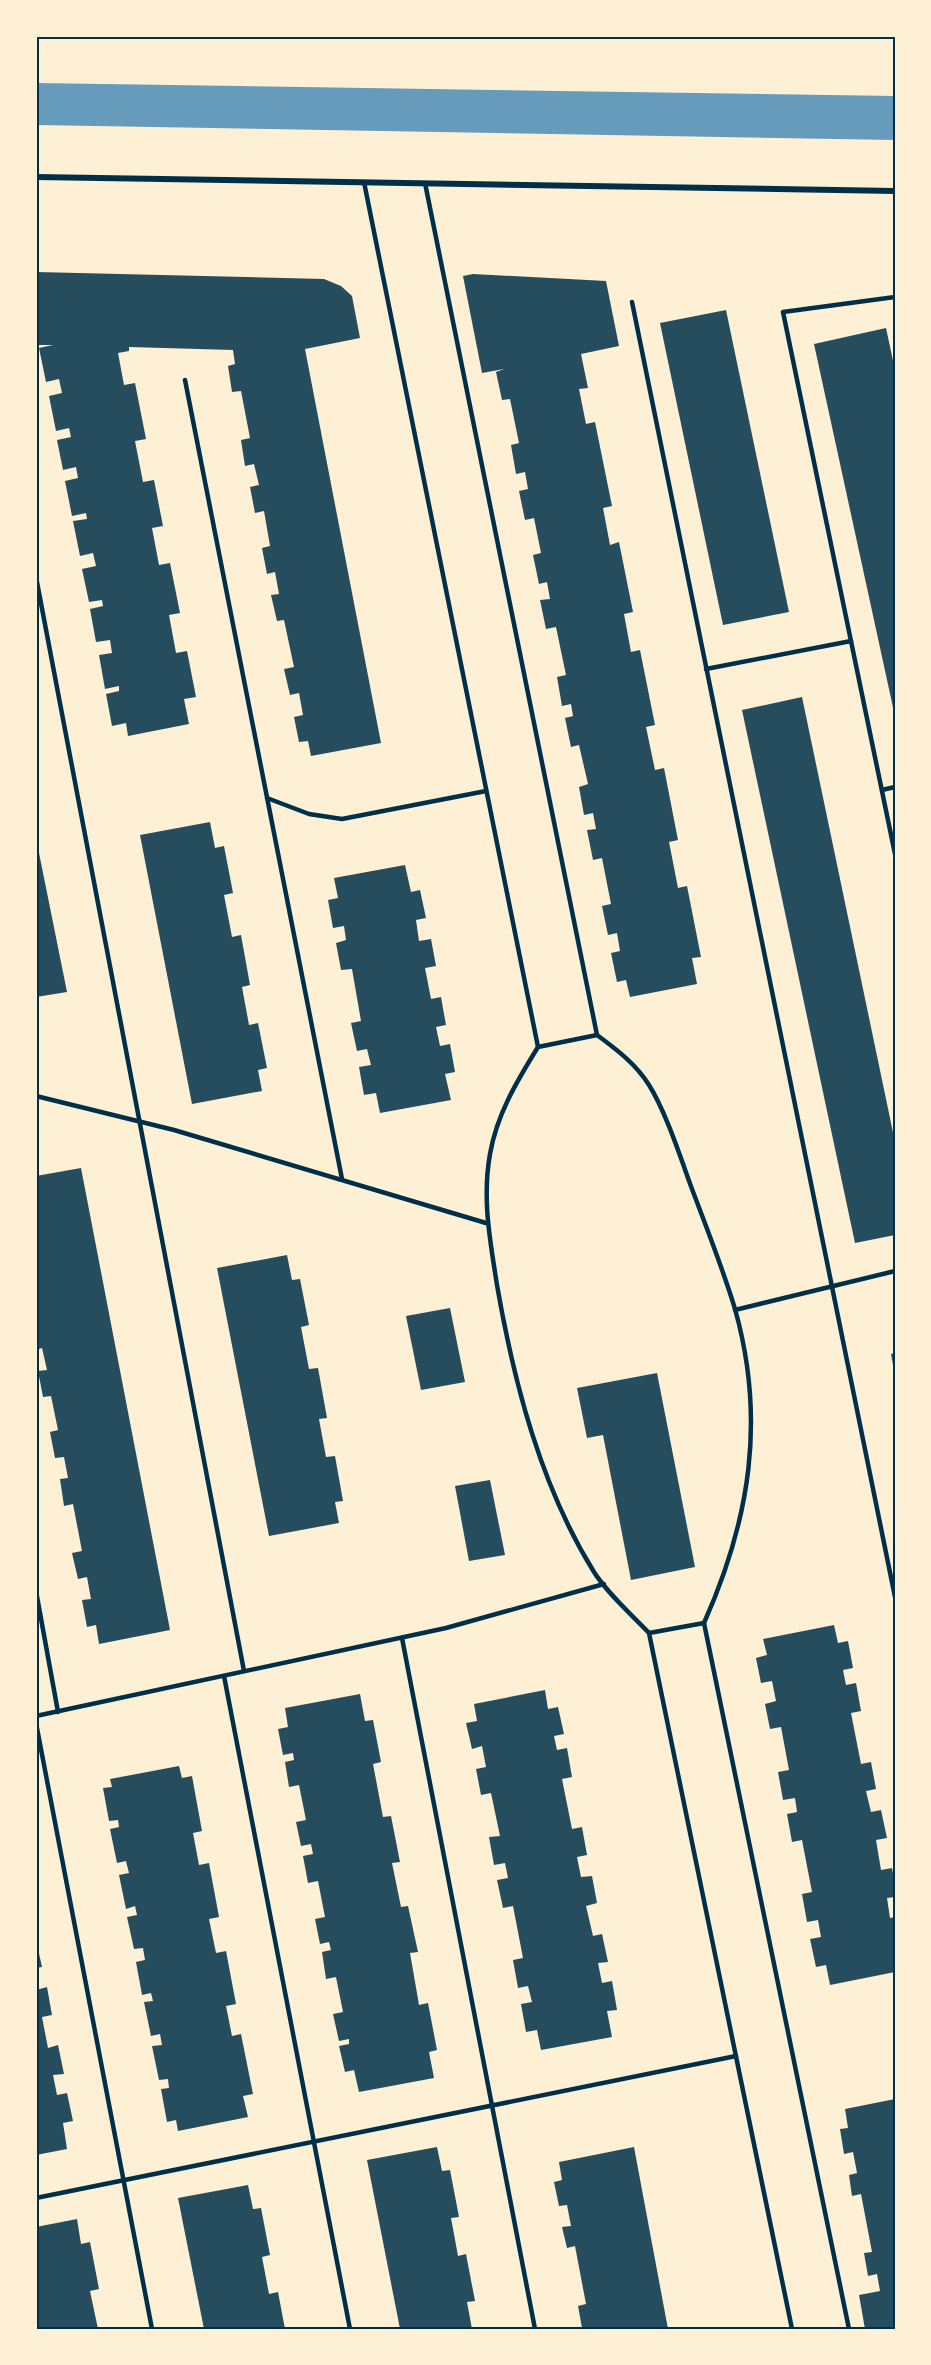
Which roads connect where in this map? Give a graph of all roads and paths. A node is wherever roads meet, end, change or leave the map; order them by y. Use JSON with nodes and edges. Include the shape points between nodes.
{"nodes":[{"id":1,"x":36,"y":177,"type":"edge"},
{"id":2,"x":364,"y":182,"type":"junction"},
{"id":3,"x":425,"y":183,"type":"junction"},
{"id":4,"x":895,"y":192,"type":"edge"},
{"id":5,"x":895,"y":297,"type":"edge"},
{"id":6,"x":632,"y":302,"type":"dead end"},
{"id":7,"x":185,"y":380,"type":"dead end"},
{"id":8,"x":36,"y":577,"type":"edge"},
{"id":9,"x":851,"y":641,"type":"junction"},
{"id":10,"x":706,"y":669,"type":"junction"},
{"id":11,"x":895,"y":787,"type":"edge"},
{"id":12,"x":486,"y":790,"type":"junction"},
{"id":13,"x":882,"y":790,"type":"junction"},
{"id":14,"x":267,"y":798,"type":"junction"},
{"id":15,"x":895,"y":854,"type":"edge"},
{"id":16,"x":597,"y":1035,"type":"junction"},
{"id":17,"x":538,"y":1047,"type":"junction"},
{"id":18,"x":36,"y":1096,"type":"edge"},
{"id":19,"x":140,"y":1121,"type":"junction"},
{"id":20,"x":342,"y":1179,"type":"junction"},
{"id":21,"x":486,"y":1223,"type":"junction"},
{"id":22,"x":895,"y":1271,"type":"edge"},
{"id":23,"x":832,"y":1287,"type":"junction"},
{"id":24,"x":735,"y":1310,"type":"junction"},
{"id":25,"x":604,"y":1584,"type":"junction"},
{"id":26,"x":36,"y":1591,"type":"edge"},
{"id":27,"x":895,"y":1597,"type":"edge"},
{"id":28,"x":704,"y":1623,"type":"junction"},
{"id":29,"x":649,"y":1633,"type":"junction"},
{"id":30,"x":402,"y":1638,"type":"junction"},
{"id":31,"x":244,"y":1671,"type":"junction"},
{"id":32,"x":224,"y":1676,"type":"junction"},
{"id":33,"x":58,"y":1712,"type":"junction"},
{"id":34,"x":36,"y":1716,"type":"edge"},
{"id":35,"x":36,"y":1723,"type":"edge"},
{"id":36,"x":736,"y":2056,"type":"junction"},
{"id":37,"x":493,"y":2106,"type":"junction"},
{"id":38,"x":314,"y":2142,"type":"junction"},
{"id":39,"x":123,"y":2181,"type":"junction"},
{"id":40,"x":36,"y":2198,"type":"edge"},
{"id":41,"x":152,"y":2329,"type":"edge"},
{"id":42,"x":350,"y":2329,"type":"edge"},
{"id":43,"x":535,"y":2329,"type":"edge"},
{"id":44,"x":792,"y":2329,"type":"edge"},
{"id":45,"x":849,"y":2329,"type":"edge"}],
"edges":[{"from":1,"to":2,"type":"street"},
{"from":2,"to":3,"type":"street"},
{"from":2,"to":12,"type":"lane"},
{"from":3,"to":4,"type":"street"},
{"from":3,"to":16,"type":"lane"},
{"from":5,"to":9,"type":"lane","via":[[783,312]]},
{"from":6,"to":10,"type":"lane"},
{"from":7,"to":14,"type":"lane"},
{"from":8,"to":19,"type":"lane"},
{"from":9,"to":10,"type":"lane"},
{"from":9,"to":13,"type":"lane"},
{"from":10,"to":23,"type":"lane"},
{"from":11,"to":13,"type":"lane"},
{"from":12,"to":14,"type":"lane","via":[[342,819],[309,814]]},
{"from":12,"to":17,"type":"lane"},
{"from":13,"to":15,"type":"lane"},
{"from":14,"to":20,"type":"lane"},
{"from":16,"to":17,"type":"lane"},
{"from":16,"to":24,"type":"lane","via":[[628,1059],[649,1084]]},
{"from":17,"to":21,"type":"lane","via":[[499,1119],[490,1153]]},
{"from":18,"to":19,"type":"lane"},
{"from":19,"to":20,"type":"lane"},
{"from":19,"to":31,"type":"lane"},
{"from":20,"to":21,"type":"lane"},
{"from":21,"to":25,"type":"lane","via":[[506,1337],[531,1425],[565,1517]]},
{"from":22,"to":23,"type":"lane"},
{"from":23,"to":24,"type":"lane"},
{"from":23,"to":27,"type":"lane"},
{"from":24,"to":28,"type":"lane","via":[[746,1358],[751,1407],[750,1457],[734,1546]]},
{"from":25,"to":29,"type":"lane"},
{"from":25,"to":30,"type":"lane"},
{"from":26,"to":33,"type":"lane"},
{"from":28,"to":29,"type":"lane"},
{"from":28,"to":45,"type":"lane"},
{"from":29,"to":36,"type":"lane"},
{"from":30,"to":31,"type":"lane"},
{"from":30,"to":37,"type":"lane"},
{"from":31,"to":32,"type":"lane"},
{"from":32,"to":33,"type":"lane"},
{"from":32,"to":38,"type":"lane"},
{"from":33,"to":34,"type":"lane"},
{"from":35,"to":39,"type":"lane"},
{"from":36,"to":37,"type":"lane"},
{"from":36,"to":44,"type":"lane"},
{"from":37,"to":38,"type":"lane"},
{"from":37,"to":43,"type":"lane"},
{"from":38,"to":39,"type":"lane"},
{"from":38,"to":42,"type":"lane"},
{"from":39,"to":40,"type":"lane"},
{"from":39,"to":41,"type":"lane"}]}
